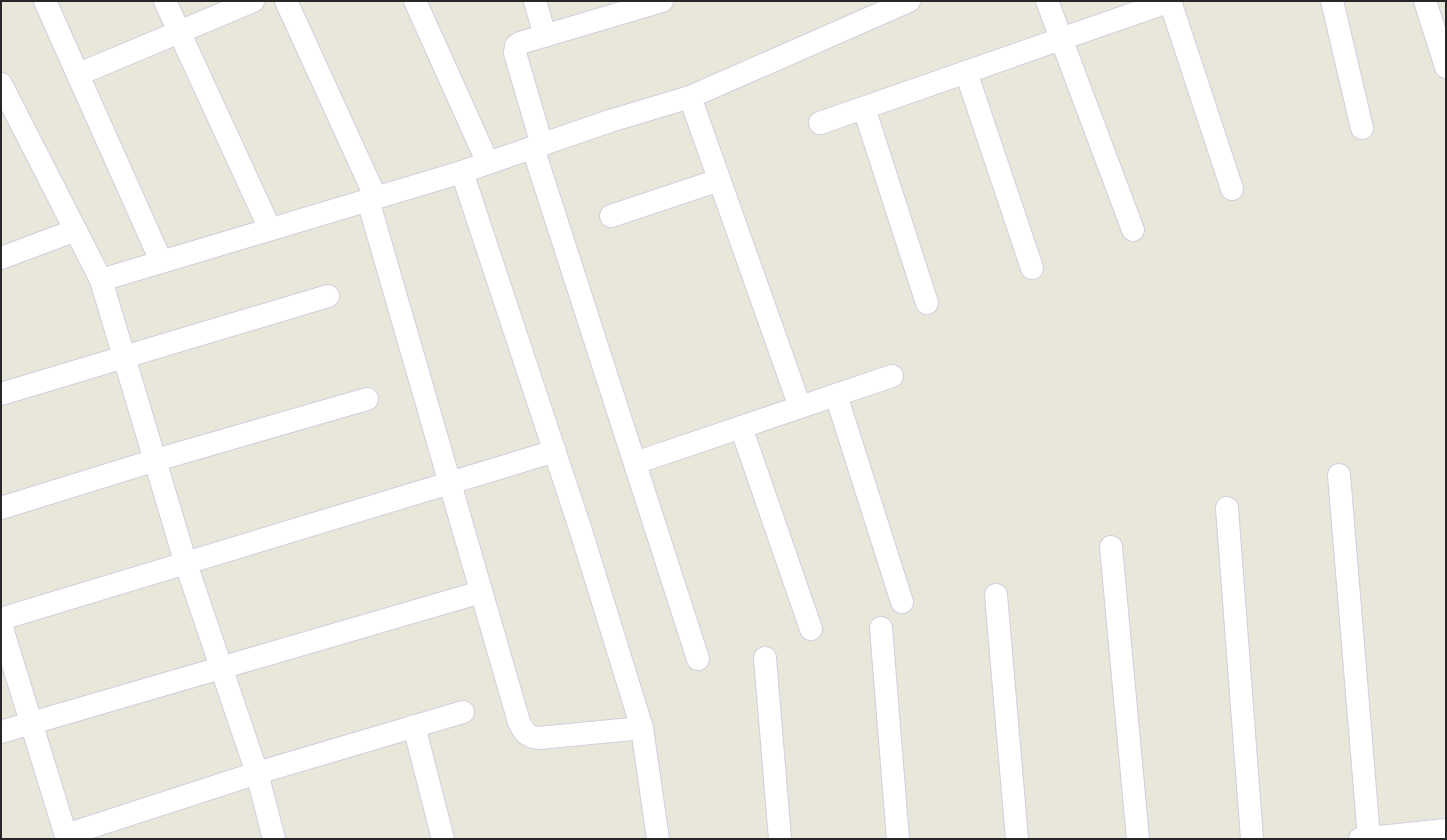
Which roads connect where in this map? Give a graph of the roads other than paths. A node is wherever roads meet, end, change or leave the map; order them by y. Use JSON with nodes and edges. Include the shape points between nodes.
{"nodes":[{"id":1,"x":46,"y":1,"type":"edge"},
{"id":2,"x":165,"y":1,"type":"edge"},
{"id":3,"x":253,"y":1,"type":"edge"},
{"id":4,"x":286,"y":1,"type":"edge"},
{"id":5,"x":415,"y":1,"type":"edge"},
{"id":6,"x":535,"y":1,"type":"edge"},
{"id":7,"x":662,"y":1,"type":"edge"},
{"id":8,"x":909,"y":1,"type":"edge"},
{"id":9,"x":1047,"y":1,"type":"edge"},
{"id":10,"x":1332,"y":1,"type":"edge"},
{"id":11,"x":1425,"y":1,"type":"edge"},
{"id":12,"x":1163,"y":2,"type":"edge"},
{"id":13,"x":639,"y":4,"type":"edge"},
{"id":14,"x":179,"y":32,"type":"junction"},
{"id":15,"x":546,"y":36,"type":"junction"},
{"id":16,"x":1061,"y":39,"type":"junction"},
{"id":17,"x":1446,"y":67,"type":"edge"},
{"id":18,"x":966,"y":72,"type":"junction"},
{"id":19,"x":79,"y":74,"type":"junction"},
{"id":20,"x":1,"y":84,"type":"edge"},
{"id":21,"x":690,"y":97,"type":"junction"},
{"id":22,"x":864,"y":108,"type":"junction"},
{"id":23,"x":8,"y":115,"type":"edge"},
{"id":24,"x":820,"y":123,"type":"dead end"},
{"id":25,"x":1362,"y":128,"type":"dead end"},
{"id":26,"x":537,"y":146,"type":"junction"},
{"id":27,"x":488,"y":163,"type":"junction"},
{"id":28,"x":462,"y":172,"type":"junction"},
{"id":29,"x":719,"y":180,"type":"junction"},
{"id":30,"x":1232,"y":189,"type":"dead end"},
{"id":31,"x":372,"y":199,"type":"junction"},
{"id":32,"x":611,"y":216,"type":"dead end"},
{"id":33,"x":270,"y":229,"type":"junction"},
{"id":34,"x":76,"y":230,"type":"junction"},
{"id":35,"x":1133,"y":230,"type":"dead end"},
{"id":36,"x":1,"y":258,"type":"edge"},
{"id":37,"x":162,"y":261,"type":"junction"},
{"id":38,"x":1032,"y":268,"type":"dead end"},
{"id":39,"x":101,"y":280,"type":"junction"},
{"id":40,"x":328,"y":296,"type":"dead end"},
{"id":41,"x":927,"y":303,"type":"dead end"},
{"id":42,"x":124,"y":357,"type":"junction"},
{"id":43,"x":892,"y":376,"type":"dead end"},
{"id":44,"x":1,"y":394,"type":"edge"},
{"id":45,"x":836,"y":395,"type":"junction"},
{"id":46,"x":367,"y":399,"type":"dead end"},
{"id":47,"x":800,"y":407,"type":"junction"},
{"id":48,"x":741,"y":427,"type":"junction"},
{"id":49,"x":554,"y":451,"type":"junction"},
{"id":50,"x":156,"y":460,"type":"junction"},
{"id":51,"x":635,"y":463,"type":"junction"},
{"id":52,"x":1339,"y":475,"type":"dead end"},
{"id":53,"x":450,"y":482,"type":"junction"},
{"id":54,"x":1,"y":508,"type":"edge"},
{"id":55,"x":1228,"y":508,"type":"dead end"},
{"id":56,"x":1111,"y":546,"type":"dead end"},
{"id":57,"x":186,"y":564,"type":"junction"},
{"id":58,"x":482,"y":592,"type":"junction"},
{"id":59,"x":996,"y":595,"type":"dead end"},
{"id":60,"x":902,"y":602,"type":"dead end"},
{"id":61,"x":1,"y":619,"type":"edge"},
{"id":62,"x":1,"y":625,"type":"edge"},
{"id":63,"x":881,"y":628,"type":"dead end"},
{"id":64,"x":811,"y":629,"type":"dead end"},
{"id":65,"x":765,"y":658,"type":"dead end"},
{"id":66,"x":698,"y":659,"type":"dead end"},
{"id":67,"x":221,"y":669,"type":"junction"},
{"id":68,"x":463,"y":712,"type":"dead end"},
{"id":69,"x":31,"y":723,"type":"junction"},
{"id":70,"x":414,"y":726,"type":"junction"},
{"id":71,"x":642,"y":728,"type":"junction"},
{"id":72,"x":1,"y":732,"type":"edge"},
{"id":73,"x":257,"y":773,"type":"junction"},
{"id":74,"x":1446,"y":830,"type":"edge"},
{"id":75,"x":67,"y":837,"type":"edge"},
{"id":76,"x":274,"y":839,"type":"edge"},
{"id":77,"x":443,"y":839,"type":"edge"},
{"id":78,"x":658,"y":839,"type":"edge"},
{"id":79,"x":780,"y":839,"type":"edge"},
{"id":80,"x":898,"y":839,"type":"edge"},
{"id":81,"x":1017,"y":839,"type":"edge"},
{"id":82,"x":1138,"y":839,"type":"edge"},
{"id":83,"x":1252,"y":839,"type":"edge"},
{"id":84,"x":1364,"y":839,"type":"edge"}],
"edges":[{"from":1,"to":19,"type":"street"},
{"from":2,"to":14,"type":"street"},
{"from":3,"to":14,"type":"street"},
{"from":4,"to":31,"type":"street"},
{"from":5,"to":27,"type":"street"},
{"from":6,"to":15,"type":"street"},
{"from":7,"to":13,"type":"street"},
{"from":8,"to":21,"type":"street"},
{"from":9,"to":16,"type":"street"},
{"from":10,"to":25,"type":"street"},
{"from":11,"to":17,"type":"street"},
{"from":12,"to":16,"type":"street"},
{"from":12,"to":30,"type":"street"},
{"from":13,"to":15,"type":"street"},
{"from":14,"to":19,"type":"street"},
{"from":14,"to":33,"type":"street"},
{"from":15,"to":26,"type":"street","via":[[520,43],[516,46],[515,53]]},
{"from":16,"to":18,"type":"street"},
{"from":16,"to":35,"type":"street"},
{"from":18,"to":22,"type":"street"},
{"from":18,"to":38,"type":"street"},
{"from":19,"to":37,"type":"street"},
{"from":20,"to":23,"type":"street"},
{"from":21,"to":26,"type":"street"},
{"from":21,"to":29,"type":"street"},
{"from":22,"to":24,"type":"street"},
{"from":22,"to":41,"type":"street"},
{"from":23,"to":34,"type":"street"},
{"from":26,"to":27,"type":"street"},
{"from":26,"to":51,"type":"street"},
{"from":27,"to":28,"type":"street"},
{"from":28,"to":31,"type":"street"},
{"from":28,"to":49,"type":"street"},
{"from":29,"to":32,"type":"street"},
{"from":29,"to":47,"type":"street"},
{"from":31,"to":33,"type":"street"},
{"from":31,"to":53,"type":"street"},
{"from":33,"to":37,"type":"street"},
{"from":34,"to":36,"type":"street"},
{"from":34,"to":39,"type":"street"},
{"from":37,"to":39,"type":"street"},
{"from":39,"to":42,"type":"street"},
{"from":40,"to":42,"type":"street"},
{"from":42,"to":44,"type":"street"},
{"from":42,"to":50,"type":"street"},
{"from":43,"to":45,"type":"street"},
{"from":45,"to":47,"type":"street"},
{"from":45,"to":60,"type":"street"},
{"from":46,"to":50,"type":"street"},
{"from":47,"to":48,"type":"street"},
{"from":48,"to":51,"type":"street"},
{"from":48,"to":64,"type":"street"},
{"from":49,"to":53,"type":"street"},
{"from":49,"to":71,"type":"street"},
{"from":50,"to":54,"type":"street"},
{"from":50,"to":57,"type":"street"},
{"from":51,"to":66,"type":"street"},
{"from":52,"to":84,"type":"street"},
{"from":53,"to":57,"type":"street"},
{"from":53,"to":58,"type":"street"},
{"from":55,"to":83,"type":"street"},
{"from":56,"to":82,"type":"street"},
{"from":57,"to":61,"type":"street"},
{"from":57,"to":67,"type":"street"},
{"from":58,"to":67,"type":"street"},
{"from":58,"to":71,"type":"street","via":[[524,732],[531,737],[539,738]]},
{"from":59,"to":81,"type":"street"},
{"from":62,"to":69,"type":"street"},
{"from":63,"to":80,"type":"street"},
{"from":65,"to":79,"type":"street"},
{"from":67,"to":69,"type":"street"},
{"from":67,"to":73,"type":"street"},
{"from":68,"to":70,"type":"street"},
{"from":69,"to":72,"type":"street"},
{"from":69,"to":75,"type":"street"},
{"from":70,"to":73,"type":"street"},
{"from":70,"to":77,"type":"street"},
{"from":71,"to":78,"type":"street"},
{"from":73,"to":75,"type":"street"},
{"from":73,"to":76,"type":"street"},
{"from":74,"to":84,"type":"street"}]}
